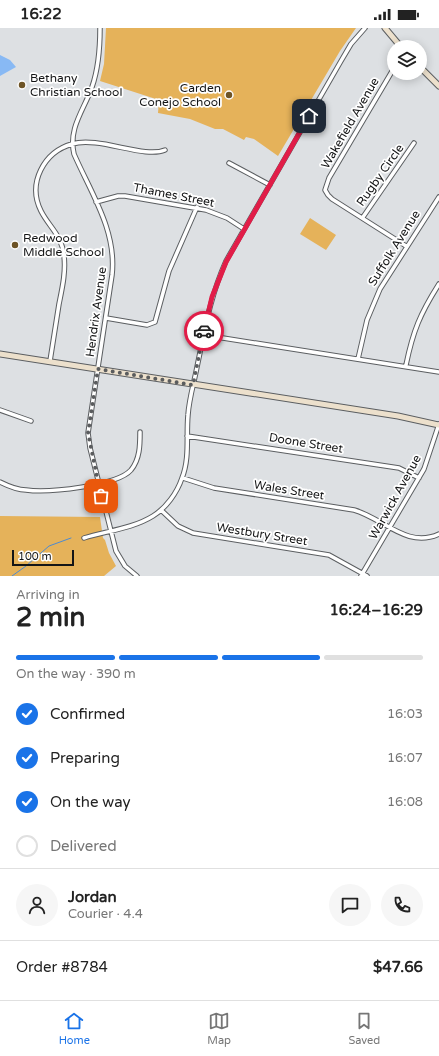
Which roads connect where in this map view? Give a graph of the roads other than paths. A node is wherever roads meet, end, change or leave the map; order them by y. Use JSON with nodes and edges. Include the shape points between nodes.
{"nodes":[{"id":1,"x":100,"y":28,"type":"edge"},
{"id":2,"x":365,"y":28,"type":"edge"},
{"id":3,"x":385,"y":28,"type":"edge"},
{"id":4,"x":395,"y":40,"type":"edge"},
{"id":5,"x":427,"y":75,"type":"edge"},
{"id":6,"x":387,"y":80,"type":"edge"},
{"id":7,"x":439,"y":86,"type":"edge"},
{"id":8,"x":414,"y":143,"type":"dead end"},
{"id":9,"x":72,"y":144,"type":"junction"},
{"id":10,"x":165,"y":150,"type":"dead end"},
{"id":11,"x":229,"y":163,"type":"dead end"},
{"id":12,"x":270,"y":185,"type":"junction"},
{"id":13,"x":439,"y":197,"type":"edge"},
{"id":14,"x":96,"y":202,"type":"junction"},
{"id":15,"x":197,"y":207,"type":"junction"},
{"id":16,"x":363,"y":217,"type":"junction"},
{"id":17,"x":244,"y":229,"type":"junction"},
{"id":18,"x":406,"y":246,"type":"junction"},
{"id":19,"x":439,"y":284,"type":"edge"},
{"id":20,"x":106,"y":318,"type":"junction"},
{"id":21,"x":204,"y":335,"type":"junction"},
{"id":22,"x":0,"y":354,"type":"edge"},
{"id":23,"x":358,"y":359,"type":"junction"},
{"id":24,"x":50,"y":361,"type":"junction"},
{"id":25,"x":406,"y":365,"type":"junction"},
{"id":26,"x":98,"y":369,"type":"junction"},
{"id":27,"x":439,"y":372,"type":"edge"},
{"id":28,"x":193,"y":385,"type":"junction"},
{"id":29,"x":0,"y":410,"type":"edge"},
{"id":30,"x":31,"y":421,"type":"dead end"},
{"id":31,"x":439,"y":425,"type":"edge"},
{"id":32,"x":140,"y":432,"type":"dead end"},
{"id":33,"x":187,"y":436,"type":"junction"},
{"id":34,"x":182,"y":478,"type":"junction"},
{"id":35,"x":419,"y":478,"type":"junction"},
{"id":36,"x":0,"y":482,"type":"edge"},
{"id":37,"x":98,"y":484,"type":"junction"},
{"id":38,"x":161,"y":510,"type":"junction"},
{"id":39,"x":390,"y":528,"type":"junction"},
{"id":40,"x":110,"y":531,"type":"junction"},
{"id":41,"x":439,"y":534,"type":"edge"},
{"id":42,"x":84,"y":538,"type":"dead end"},
{"id":43,"x":362,"y":575,"type":"edge"},
{"id":44,"x":137,"y":576,"type":"edge"},
{"id":45,"x":366,"y":576,"type":"edge"}],
"edges":[{"from":1,"to":9,"type":"street","name":"Hendrix Avenue","via":[[95,78],[76,122]]},
{"from":2,"to":12,"type":"street","via":[[351,44]]},
{"from":3,"to":4,"type":"street"},
{"from":5,"to":7,"type":"street"},
{"from":6,"to":16,"type":"street","name":"Wakefield Avenue","via":[[329,178],[326,190],[332,199]]},
{"from":8,"to":16,"type":"street","name":"Rugby Circle"},
{"from":9,"to":10,"type":"street","via":[[98,143],[153,152]]},
{"from":9,"to":14,"type":"street","name":"Hendrix Avenue"},
{"from":9,"to":24,"type":"street","via":[[59,149],[46,160],[36,185],[41,211],[55,231],[64,255],[63,279]]},
{"from":11,"to":12,"type":"street"},
{"from":12,"to":17,"type":"street"},
{"from":13,"to":18,"type":"street","name":"Suffolk Avenue"},
{"from":14,"to":15,"type":"street","name":"Thames Street","via":[[125,196]]},
{"from":14,"to":20,"type":"street","name":"Hendrix Avenue","via":[[108,228],[112,249],[113,265]]},
{"from":15,"to":17,"type":"street","name":"Thames Street","via":[[215,213]]},
{"from":15,"to":20,"type":"street","via":[[169,271],[155,322],[147,325]]},
{"from":16,"to":18,"type":"street"},
{"from":17,"to":21,"type":"street","via":[[216,284]]},
{"from":18,"to":23,"type":"street","name":"Suffolk Avenue","via":[[380,288],[367,320]]},
{"from":19,"to":25,"type":"street","via":[[418,322]]},
{"from":20,"to":26,"type":"street","name":"Hendrix Avenue"},
{"from":21,"to":23,"type":"street"},
{"from":21,"to":28,"type":"street"},
{"from":22,"to":24,"type":"street"},
{"from":23,"to":25,"type":"street"},
{"from":24,"to":26,"type":"street"},
{"from":25,"to":27,"type":"street"},
{"from":26,"to":28,"type":"street"},
{"from":26,"to":37,"type":"street","name":"Hendrix Avenue","via":[[88,433]]},
{"from":28,"to":31,"type":"street","via":[[398,416]]},
{"from":28,"to":33,"type":"street","via":[[187,416]]},
{"from":29,"to":30,"type":"street"},
{"from":31,"to":35,"type":"street","name":"Warwick Avenue"},
{"from":32,"to":37,"type":"street","via":[[138,456],[130,472],[113,481]]},
{"from":33,"to":34,"type":"street","via":[[187,458]]},
{"from":33,"to":35,"type":"street","name":"Doone Street","via":[[399,468]]},
{"from":34,"to":38,"type":"street","via":[[170,500]]},
{"from":34,"to":39,"type":"street","name":"Wales Street","via":[[214,488],[354,510],[369,515]]},
{"from":35,"to":39,"type":"street","name":"Warwick Avenue"},
{"from":36,"to":37,"type":"street","via":[[28,491]]},
{"from":37,"to":40,"type":"street","name":"Hendrix Avenue"},
{"from":38,"to":40,"type":"street","via":[[134,525]]},
{"from":38,"to":43,"type":"street","name":"Westbury Street","via":[[178,526],[193,533],[329,555]]},
{"from":39,"to":41,"type":"street","name":"Wales Street","via":[[416,539]]},
{"from":39,"to":43,"type":"street","name":"Warwick Avenue"},
{"from":40,"to":42,"type":"street"},
{"from":40,"to":44,"type":"street","name":"Hendrix Avenue","via":[[120,559]]},
{"from":43,"to":45,"type":"street","name":"Westbury Street"}]}
